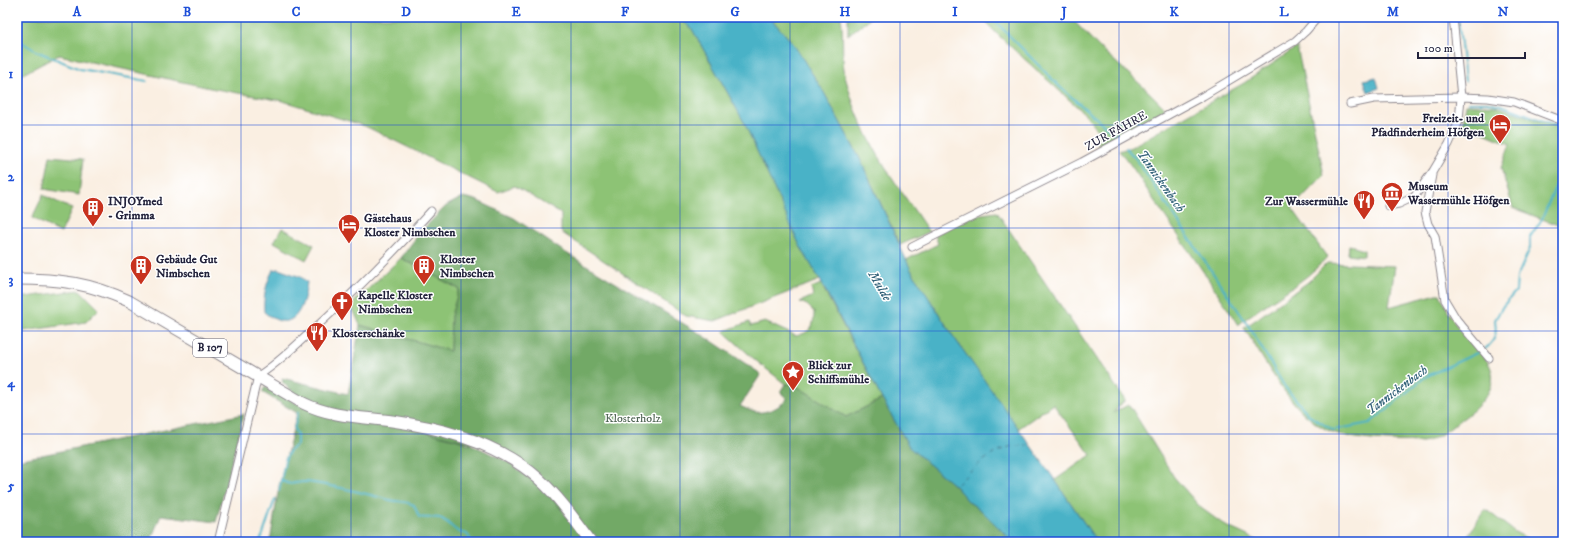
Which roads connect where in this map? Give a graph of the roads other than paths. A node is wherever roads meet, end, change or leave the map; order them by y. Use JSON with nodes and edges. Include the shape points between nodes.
{"nodes":[{"id":1,"x":1318,"y":17,"type":"edge"},
{"id":2,"x":1453,"y":17,"type":"edge"},
{"id":3,"x":1461,"y":97,"type":"junction"},
{"id":4,"x":1350,"y":104,"type":"dead end"},
{"id":5,"x":1563,"y":121,"type":"edge"},
{"id":6,"x":1433,"y":171,"type":"junction"},
{"id":7,"x":1414,"y":198,"type":"junction"},
{"id":8,"x":1388,"y":206,"type":"dead end"},
{"id":9,"x":1425,"y":206,"type":"junction"},
{"id":10,"x":431,"y":211,"type":"dead end"},
{"id":11,"x":912,"y":247,"type":"dead end"},
{"id":12,"x":17,"y":279,"type":"edge"},
{"id":13,"x":1488,"y":358,"type":"dead end"},
{"id":14,"x":258,"y":376,"type":"junction"},
{"id":15,"x":218,"y":542,"type":"edge"},
{"id":16,"x":591,"y":542,"type":"edge"}],
"edges":[{"from":1,"to":11,"type":"street","name":"ZUR FÄHRE","via":[[1294,41],[1204,96],[1082,162]]},
{"from":2,"to":3,"type":"street"},
{"from":3,"to":4,"type":"street","via":[[1374,99]]},
{"from":3,"to":5,"type":"street","via":[[1514,102]]},
{"from":3,"to":6,"type":"street","via":[[1459,121],[1455,132]]},
{"from":6,"to":7,"type":"street"},
{"from":6,"to":9,"type":"street"},
{"from":7,"to":8,"type":"street"},
{"from":7,"to":9,"type":"street"},
{"from":9,"to":13,"type":"street","via":[[1428,224],[1435,236],[1445,300],[1457,320]]},
{"from":10,"to":14,"type":"street","via":[[352,294],[288,354]]},
{"from":12,"to":14,"type":"main road","number":"B 107","via":[[72,282],[110,292]]},
{"from":14,"to":15,"type":"street"},
{"from":14,"to":16,"type":"main road","number":"B 107","via":[[314,409],[331,414],[417,425],[465,438],[501,453],[524,467],[545,485]]}]}
